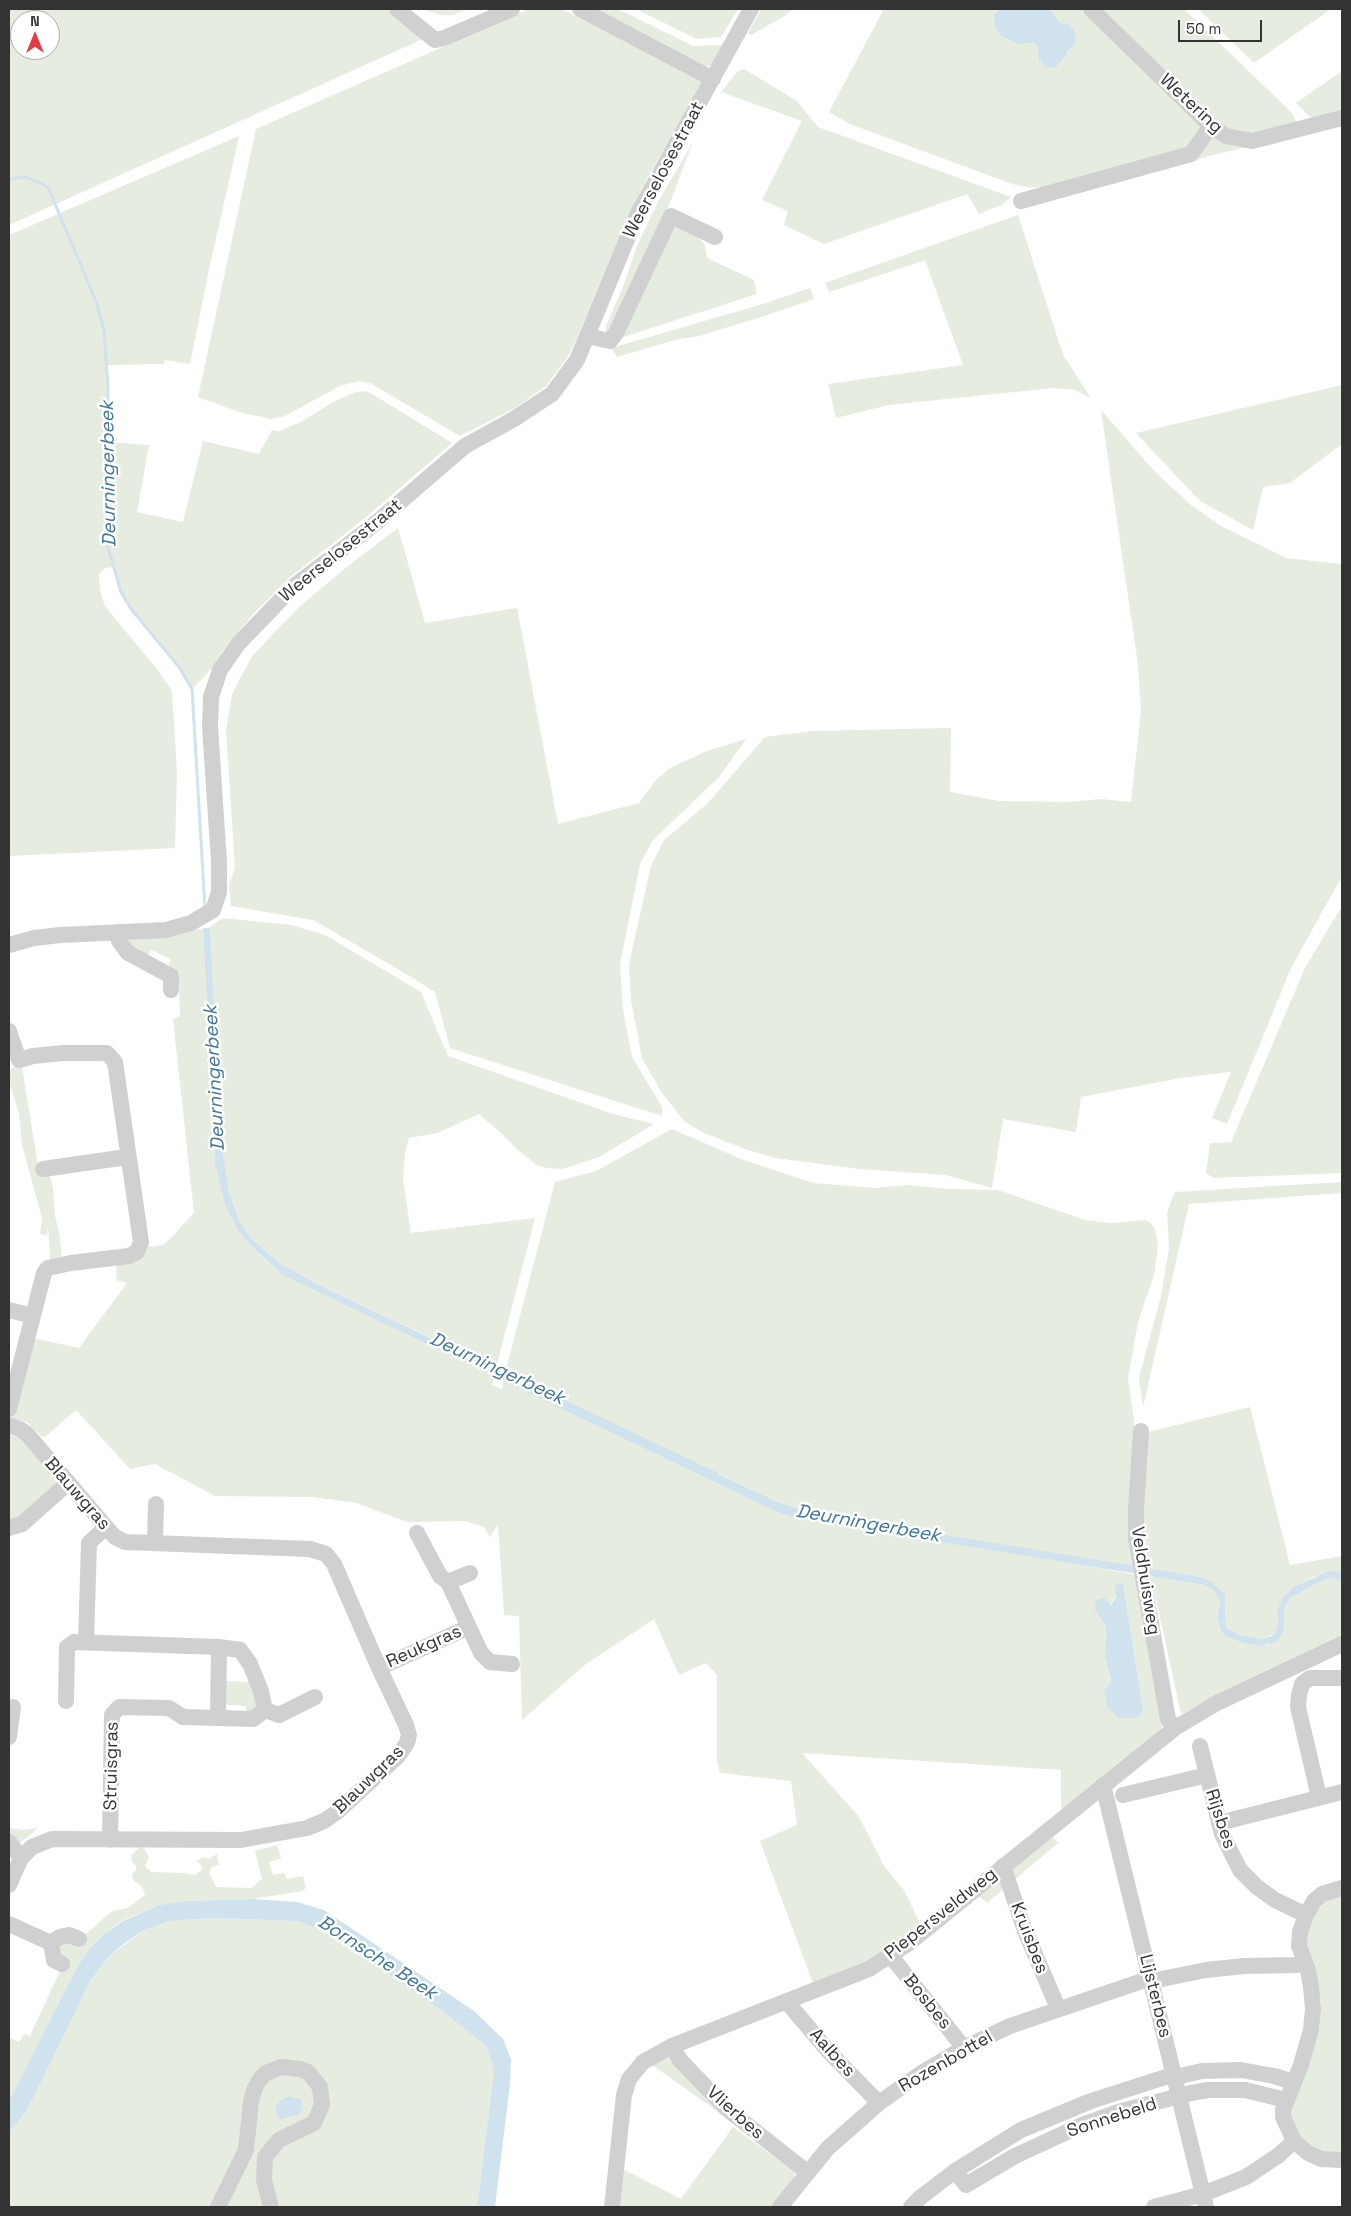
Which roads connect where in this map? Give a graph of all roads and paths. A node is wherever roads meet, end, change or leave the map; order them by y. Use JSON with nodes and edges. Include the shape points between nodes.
{"nodes":[{"id":1,"x":397,"y":9,"type":"edge"},
{"id":2,"x":512,"y":9,"type":"edge"},
{"id":3,"x":580,"y":9,"type":"edge"},
{"id":4,"x":751,"y":9,"type":"edge"},
{"id":5,"x":1092,"y":9,"type":"edge"},
{"id":6,"x":713,"y":79,"type":"junction"},
{"id":7,"x":1342,"y":118,"type":"edge"},
{"id":8,"x":1211,"y":126,"type":"junction"},
{"id":9,"x":1021,"y":201,"type":"dead end"},
{"id":10,"x":715,"y":237,"type":"dead end"},
{"id":11,"x":587,"y":336,"type":"junction"},
{"id":12,"x":118,"y":932,"type":"junction"},
{"id":13,"x":9,"y":945,"type":"edge"},
{"id":14,"x":171,"y":990,"type":"dead end"},
{"id":15,"x":9,"y":1031,"type":"edge"},
{"id":16,"x":14,"y":1062,"type":"edge"},
{"id":17,"x":127,"y":1157,"type":"junction"},
{"id":18,"x":42,"y":1170,"type":"dead end"},
{"id":19,"x":9,"y":1310,"type":"edge"},
{"id":20,"x":33,"y":1316,"type":"junction"},
{"id":21,"x":9,"y":1409,"type":"edge"},
{"id":22,"x":9,"y":1425,"type":"edge"},
{"id":23,"x":1141,"y":1431,"type":"dead end"},
{"id":24,"x":67,"y":1484,"type":"junction"},
{"id":25,"x":156,"y":1504,"type":"dead end"},
{"id":26,"x":106,"y":1527,"type":"junction"},
{"id":27,"x":9,"y":1528,"type":"edge"},
{"id":28,"x":417,"y":1533,"type":"dead end"},
{"id":29,"x":155,"y":1544,"type":"junction"},
{"id":30,"x":470,"y":1573,"type":"dead end"},
{"id":31,"x":448,"y":1582,"type":"junction"},
{"id":32,"x":469,"y":1626,"type":"junction"},
{"id":33,"x":86,"y":1642,"type":"junction"},
{"id":34,"x":1342,"y":1644,"type":"edge"},
{"id":35,"x":218,"y":1647,"type":"junction"},
{"id":36,"x":512,"y":1664,"type":"dead end"},
{"id":37,"x":378,"y":1668,"type":"junction"},
{"id":38,"x":1342,"y":1678,"type":"edge"},
{"id":39,"x":315,"y":1697,"type":"dead end"},
{"id":40,"x":66,"y":1701,"type":"dead end"},
{"id":41,"x":13,"y":1707,"type":"dead end"},
{"id":42,"x":265,"y":1710,"type":"junction"},
{"id":43,"x":218,"y":1718,"type":"junction"},
{"id":44,"x":1175,"y":1728,"type":"junction"},
{"id":45,"x":9,"y":1737,"type":"edge"},
{"id":46,"x":1200,"y":1746,"type":"dead end"},
{"id":47,"x":1207,"y":1776,"type":"junction"},
{"id":48,"x":1103,"y":1785,"type":"junction"},
{"id":49,"x":1342,"y":1792,"type":"edge"},
{"id":50,"x":1123,"y":1795,"type":"dead end"},
{"id":51,"x":1320,"y":1797,"type":"junction"},
{"id":52,"x":1219,"y":1823,"type":"junction"},
{"id":53,"x":110,"y":1840,"type":"junction"},
{"id":54,"x":9,"y":1842,"type":"edge"},
{"id":55,"x":21,"y":1858,"type":"junction"},
{"id":56,"x":1003,"y":1866,"type":"junction"},
{"id":57,"x":9,"y":1885,"type":"edge"},
{"id":58,"x":1342,"y":1888,"type":"edge"},
{"id":59,"x":1306,"y":1916,"type":"junction"},
{"id":60,"x":9,"y":1924,"type":"edge"},
{"id":61,"x":79,"y":1939,"type":"dead end"},
{"id":62,"x":51,"y":1943,"type":"junction"},
{"id":63,"x":890,"y":1955,"type":"junction"},
{"id":64,"x":1305,"y":1962,"type":"junction"},
{"id":65,"x":62,"y":1964,"type":"dead end"},
{"id":66,"x":1151,"y":1979,"type":"junction"},
{"id":67,"x":787,"y":2002,"type":"junction"},
{"id":68,"x":1058,"y":2008,"type":"junction"},
{"id":69,"x":672,"y":2046,"type":"junction"},
{"id":70,"x":964,"y":2048,"type":"junction"},
{"id":71,"x":1175,"y":2075,"type":"junction"},
{"id":72,"x":1293,"y":2082,"type":"junction"},
{"id":73,"x":1180,"y":2096,"type":"junction"},
{"id":74,"x":1286,"y":2100,"type":"junction"},
{"id":75,"x":879,"y":2103,"type":"junction"},
{"id":76,"x":1294,"y":2141,"type":"junction"},
{"id":77,"x":246,"y":2150,"type":"junction"},
{"id":78,"x":265,"y":2157,"type":"junction"},
{"id":79,"x":1342,"y":2160,"type":"edge"},
{"id":80,"x":956,"y":2171,"type":"junction"},
{"id":81,"x":807,"y":2172,"type":"junction"},
{"id":82,"x":1205,"y":2201,"type":"edge"},
{"id":83,"x":218,"y":2207,"type":"edge"},
{"id":84,"x":271,"y":2207,"type":"edge"},
{"id":85,"x":612,"y":2207,"type":"edge"},
{"id":86,"x":780,"y":2207,"type":"edge"},
{"id":87,"x":911,"y":2207,"type":"edge"},
{"id":88,"x":1154,"y":2207,"type":"edge"}],
"edges":[{"from":1,"to":2,"type":"street","via":[[435,40]]},
{"from":3,"to":6,"type":"street"},
{"from":4,"to":6,"type":"street","name":"Weerselosestraat"},
{"from":5,"to":8,"type":"street","name":"Wetering"},
{"from":6,"to":11,"type":"street","name":"Weerselosestraat","via":[[637,215]]},
{"from":7,"to":8,"type":"street","name":"Wetering","via":[[1252,141],[1226,136]]},
{"from":8,"to":9,"type":"street","via":[[1191,154]]},
{"from":10,"to":11,"type":"street","name":"Weerselosestraat","via":[[671,216],[616,334],[610,341]]},
{"from":11,"to":12,"type":"street","name":"Weerselosestraat","via":[[577,360],[552,394],[465,446],[371,527],[294,586],[238,644],[220,670],[211,697],[218,862],[218,892],[213,910],[181,927]]},
{"from":12,"to":13,"type":"street","name":"Weerselosestraat","via":[[34,938]]},
{"from":12,"to":14,"type":"street","via":[[119,941],[128,954],[171,976]]},
{"from":15,"to":16,"type":"street"},
{"from":16,"to":17,"type":"street","via":[[63,1053],[107,1053],[112,1056]]},
{"from":17,"to":18,"type":"street"},
{"from":17,"to":20,"type":"street","via":[[141,1242],[137,1252],[129,1256],[48,1268]]},
{"from":19,"to":20,"type":"street"},
{"from":20,"to":21,"type":"street"},
{"from":22,"to":24,"type":"street","name":"Blauwgras","via":[[27,1434]]},
{"from":23,"to":44,"type":"street","name":"Veldhuisweg","via":[[1135,1524],[1139,1560],[1168,1718]]},
{"from":24,"to":26,"type":"street","name":"Blauwgras"},
{"from":24,"to":27,"type":"street","via":[[22,1524]]},
{"from":25,"to":29,"type":"street"},
{"from":26,"to":29,"type":"street","name":"Blauwgras","via":[[125,1542]]},
{"from":26,"to":33,"type":"street","via":[[89,1542]]},
{"from":28,"to":31,"type":"street","name":"Reukgras","via":[[440,1576]]},
{"from":29,"to":37,"type":"street","name":"Blauwgras","via":[[310,1549],[326,1554],[334,1564]]},
{"from":30,"to":31,"type":"street"},
{"from":31,"to":32,"type":"street","name":"Reukgras"},
{"from":32,"to":36,"type":"street","name":"Reukgras","via":[[481,1653],[490,1662]]},
{"from":32,"to":37,"type":"street","name":"Reukgras"},
{"from":33,"to":35,"type":"street"},
{"from":33,"to":40,"type":"street","via":[[74,1642],[67,1647]]},
{"from":34,"to":44,"type":"street","name":"Piepersveldweg","via":[[1217,1702]]},
{"from":35,"to":42,"type":"street","via":[[240,1650],[250,1664]]},
{"from":35,"to":43,"type":"street"},
{"from":37,"to":53,"type":"street","name":"Blauwgras","via":[[406,1724],[408,1743],[324,1821],[269,1837],[241,1840]]},
{"from":38,"to":51,"type":"street","via":[[1310,1678],[1302,1684],[1299,1695],[1298,1707]]},
{"from":39,"to":42,"type":"street","name":"Struisgras","via":[[280,1715]]},
{"from":41,"to":45,"type":"street"},
{"from":42,"to":43,"type":"street","name":"Struisgras","via":[[253,1719]]},
{"from":43,"to":53,"type":"street","name":"Struisgras","via":[[183,1717],[169,1708],[122,1707],[113,1714]]},
{"from":44,"to":48,"type":"street","name":"Piepersveldweg"},
{"from":46,"to":47,"type":"street","name":"Rijsbes"},
{"from":47,"to":50,"type":"street","name":"Rijsbes"},
{"from":47,"to":52,"type":"street","name":"Rijsbes"},
{"from":48,"to":56,"type":"street","name":"Piepersveldweg"},
{"from":48,"to":66,"type":"street","name":"Lijsterbes"},
{"from":49,"to":51,"type":"street"},
{"from":51,"to":52,"type":"street"},
{"from":52,"to":59,"type":"street","name":"Rijsbes","via":[[1240,1870],[1275,1900]]},
{"from":53,"to":55,"type":"street","name":"Blauwgras","via":[[52,1839],[32,1847]]},
{"from":54,"to":55,"type":"street"},
{"from":55,"to":57,"type":"street","name":"Blauwgras"},
{"from":56,"to":63,"type":"street","name":"Piepersveldweg","via":[[909,1944]]},
{"from":56,"to":68,"type":"street","name":"Kruisbes","via":[[1025,1931]]},
{"from":58,"to":59,"type":"street","via":[[1322,1894]]},
{"from":59,"to":64,"type":"street","via":[[1299,1946]]},
{"from":60,"to":62,"type":"street"},
{"from":61,"to":62,"type":"street","via":[[69,1935]]},
{"from":62,"to":65,"type":"street","via":[[54,1960]]},
{"from":63,"to":67,"type":"street","name":"Piepersveldweg","via":[[856,1975]]},
{"from":63,"to":70,"type":"street","name":"Bosbes"},
{"from":64,"to":66,"type":"street","name":"Rozenbottel","via":[[1206,1970]]},
{"from":64,"to":72,"type":"street","via":[[1311,1987],[1312,2030]]},
{"from":66,"to":68,"type":"street","name":"Rozenbottel"},
{"from":66,"to":71,"type":"street","name":"Lijsterbes"},
{"from":67,"to":69,"type":"street","name":"Piepersveldweg"},
{"from":67,"to":75,"type":"street","name":"Aalbes","via":[[830,2053]]},
{"from":68,"to":70,"type":"street","name":"Rozenbottel"},
{"from":69,"to":81,"type":"street","name":"Vlierbes","via":[[680,2060],[727,2109]]},
{"from":69,"to":85,"type":"street","name":"Piepersveldweg","via":[[643,2062],[626,2086]]},
{"from":70,"to":75,"type":"street","name":"Rozenbottel"},
{"from":71,"to":72,"type":"street","name":"Sonnebeld","via":[[1241,2070]]},
{"from":71,"to":73,"type":"street","name":"Lijsterbes"},
{"from":71,"to":80,"type":"street","name":"Sonnebeld","via":[[1091,2101],[1021,2130]]},
{"from":72,"to":74,"type":"street"},
{"from":73,"to":74,"type":"street","name":"Sonnebeld","via":[[1232,2089]]},
{"from":73,"to":80,"type":"street","name":"Sonnebeld","via":[[1118,2112],[1082,2126],[1015,2156],[966,2185]]},
{"from":73,"to":82,"type":"street","name":"Lijsterbes"},
{"from":74,"to":76,"type":"street","via":[[1283,2117]]},
{"from":75,"to":81,"type":"street","name":"Rozenbottel","via":[[828,2148]]},
{"from":76,"to":79,"type":"street","via":[[1308,2154],[1321,2159]]},
{"from":76,"to":82,"type":"street","via":[[1279,2155]]},
{"from":77,"to":78,"type":"street"},
{"from":77,"to":78,"type":"street","via":[[251,2102],[260,2079],[281,2067],[308,2072],[320,2087],[320,2115],[314,2123],[279,2140]]},
{"from":77,"to":83,"type":"street"},
{"from":78,"to":84,"type":"street","via":[[264,2180]]},
{"from":80,"to":87,"type":"street","name":"Sonnebeld"},
{"from":81,"to":86,"type":"street","name":"Rozenbottel"},
{"from":82,"to":88,"type":"street"}]}
